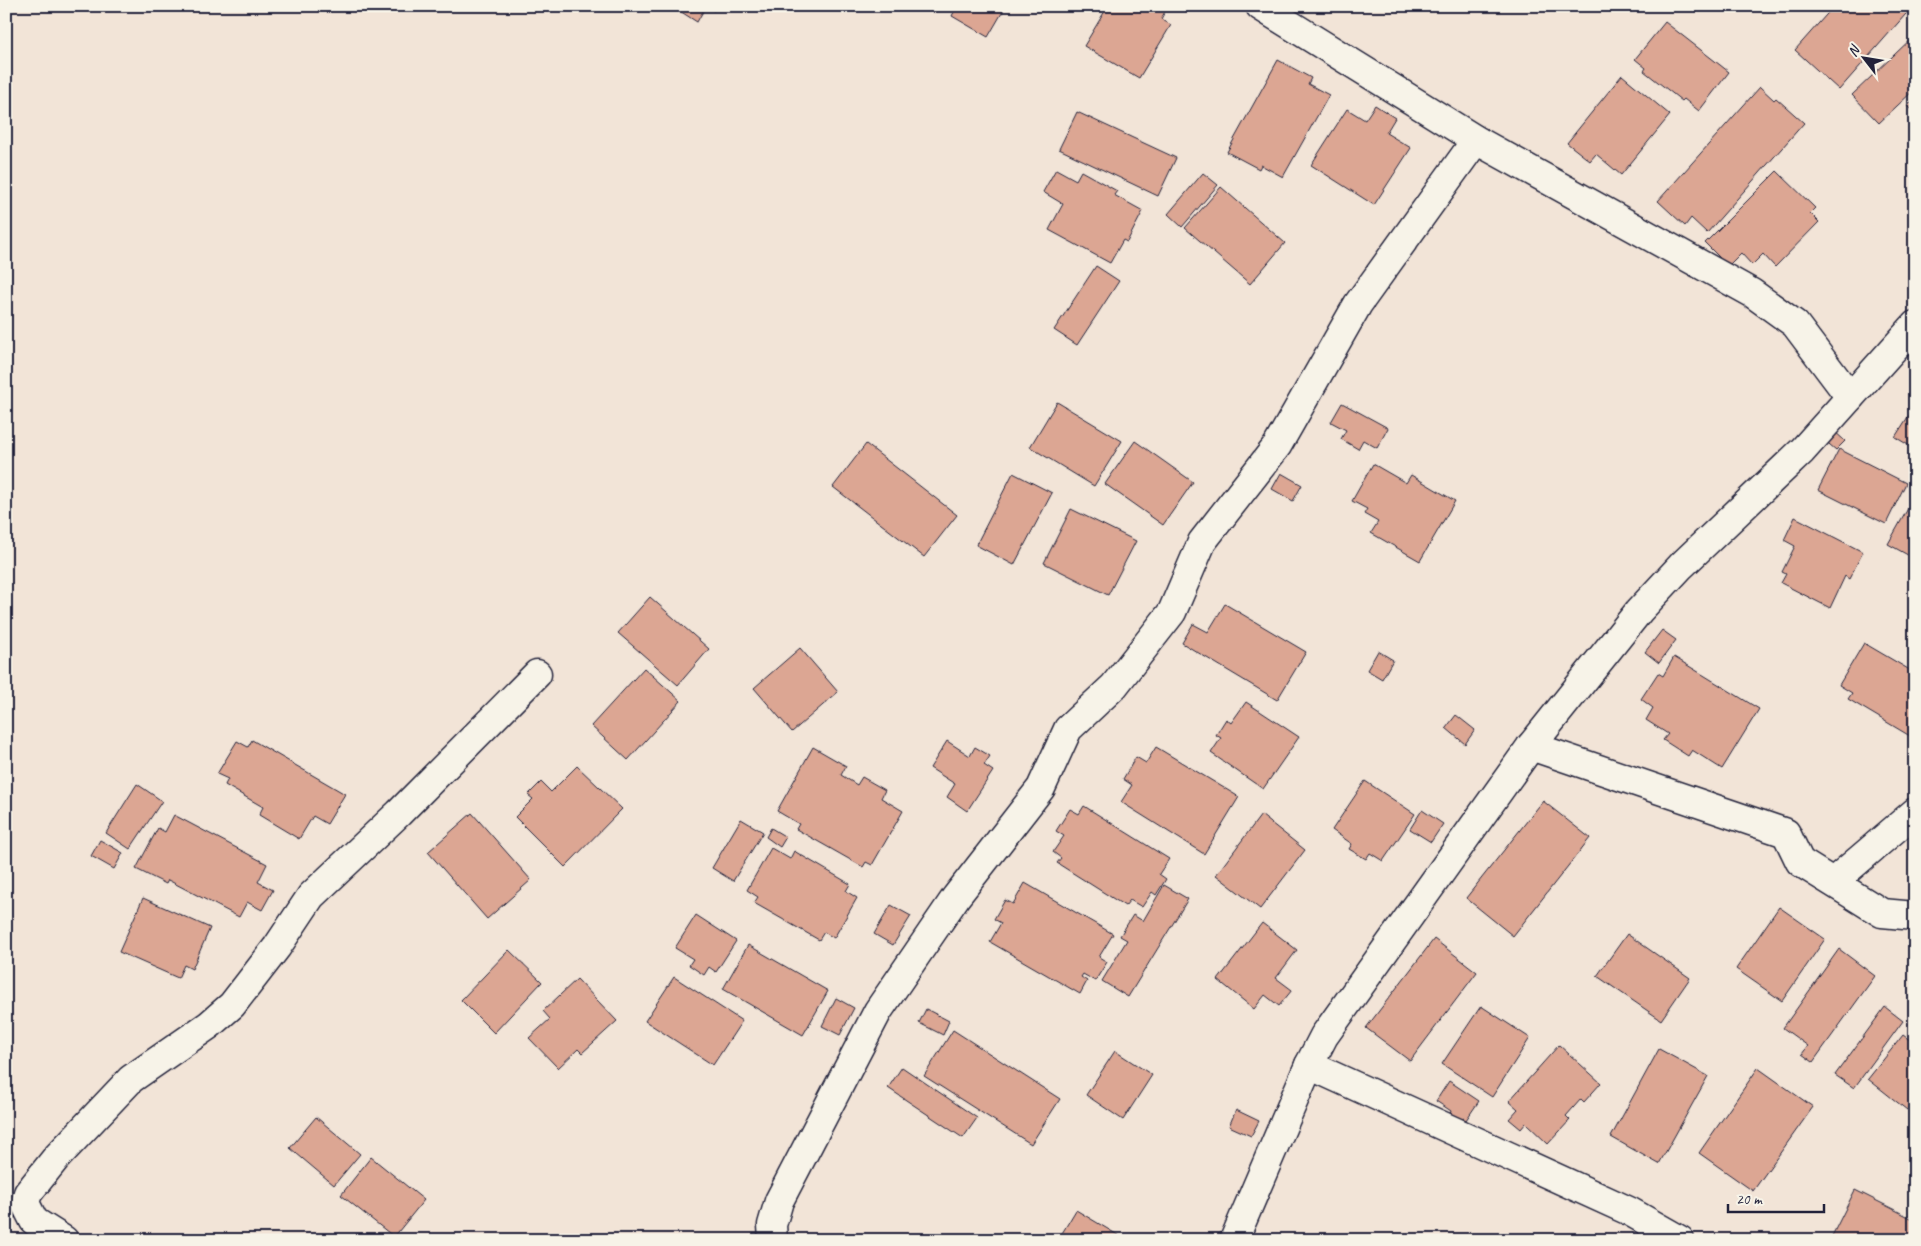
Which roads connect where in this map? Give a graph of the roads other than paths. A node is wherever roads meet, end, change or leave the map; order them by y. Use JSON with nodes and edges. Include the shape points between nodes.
{"nodes":[{"id":1,"x":1260,"y":6,"type":"edge"},
{"id":2,"x":1476,"y":140,"type":"junction"},
{"id":3,"x":1915,"y":325,"type":"edge"},
{"id":4,"x":1850,"y":397,"type":"junction"},
{"id":5,"x":537,"y":674,"type":"dead end"},
{"id":6,"x":1531,"y":746,"type":"junction"},
{"id":7,"x":1915,"y":812,"type":"edge"},
{"id":8,"x":1833,"y":882,"type":"junction"},
{"id":9,"x":1915,"y":916,"type":"edge"},
{"id":10,"x":1309,"y":1065,"type":"junction"},
{"id":11,"x":64,"y":1240,"type":"edge"},
{"id":12,"x":773,"y":1240,"type":"edge"},
{"id":13,"x":1234,"y":1240,"type":"edge"},
{"id":14,"x":1680,"y":1240,"type":"edge"}],
"edges":[{"from":1,"to":2,"type":"street"},
{"from":2,"to":4,"type":"street","via":[[1752,293],[1794,324]]},
{"from":2,"to":12,"type":"street","via":[[1358,304],[1277,446],[1202,542],[1172,612],[1114,686],[1068,729],[1041,788],[956,897],[878,1011],[779,1200],[772,1225]]},
{"from":3,"to":4,"type":"street"},
{"from":4,"to":6,"type":"street","via":[[1802,451],[1639,611]]},
{"from":5,"to":11,"type":"street","via":[[311,896],[232,1005],[210,1025],[131,1079],[56,1158],[28,1193],[25,1203],[34,1221]]},
{"from":6,"to":8,"type":"street","via":[[1786,833],[1800,862]]},
{"from":6,"to":10,"type":"street","via":[[1324,1036]]},
{"from":7,"to":8,"type":"street"},
{"from":8,"to":9,"type":"street","via":[[1882,913]]},
{"from":10,"to":13,"type":"street"},
{"from":10,"to":14,"type":"street","via":[[1629,1211]]}]}
